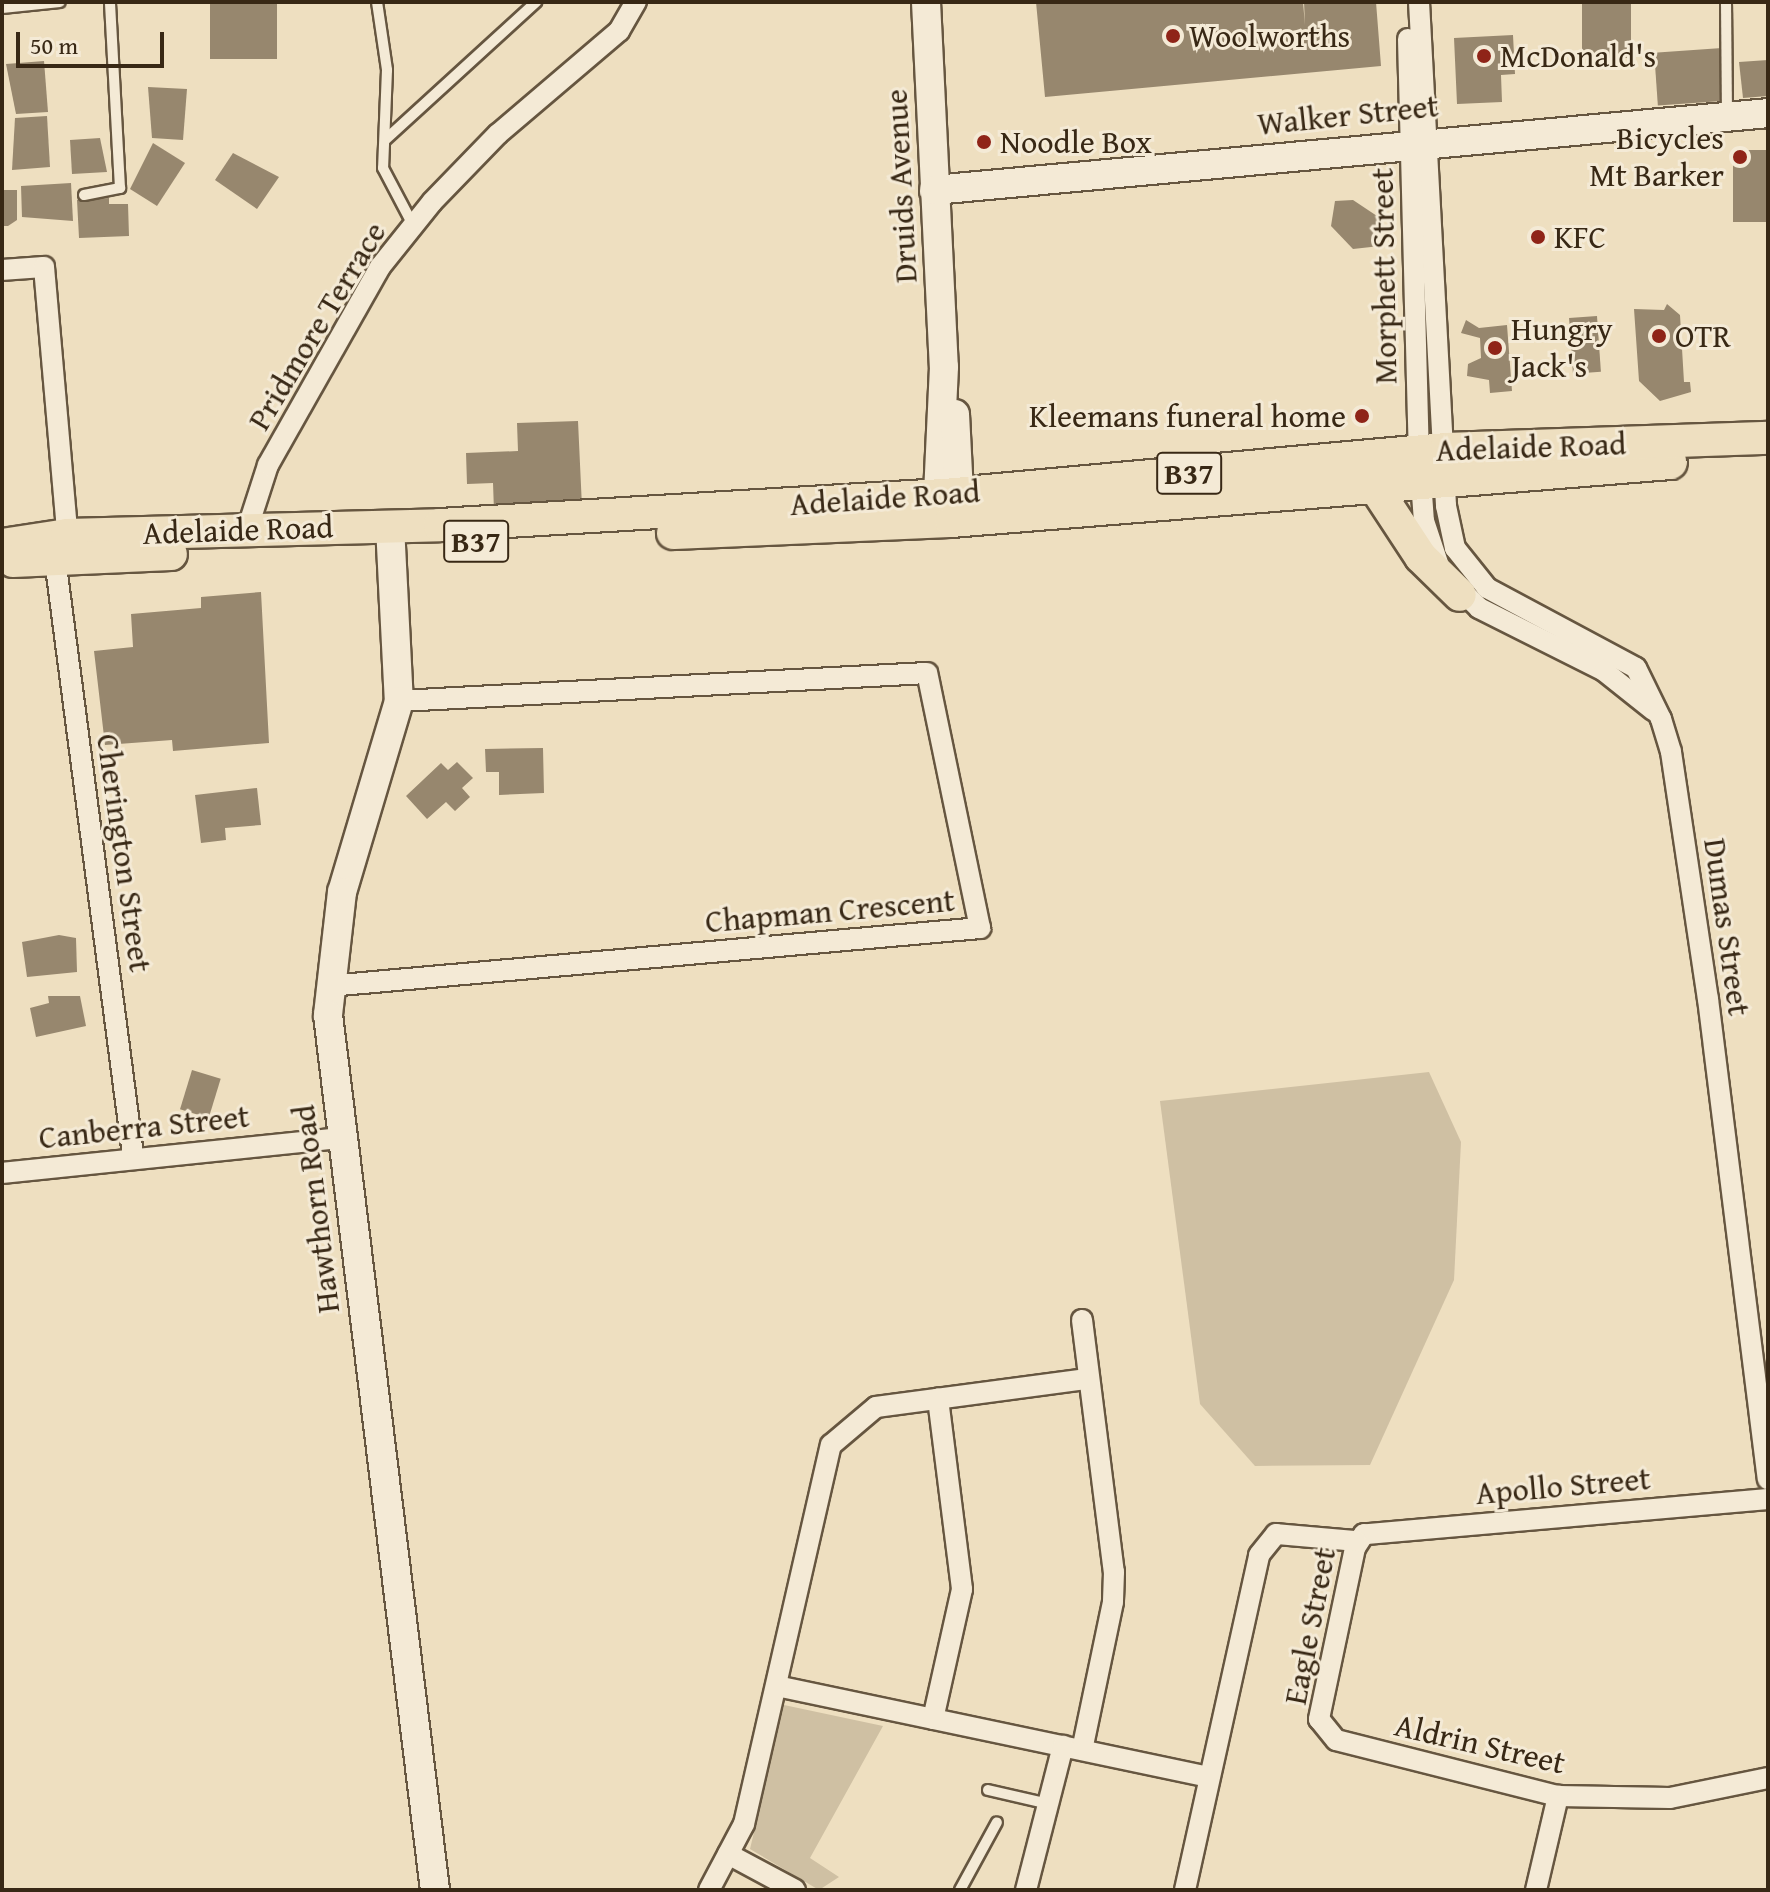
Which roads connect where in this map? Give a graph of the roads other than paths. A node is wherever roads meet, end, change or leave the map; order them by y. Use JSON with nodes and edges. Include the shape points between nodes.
{"nodes":[{"id":1,"x":60,"y":2,"type":"edge"},
{"id":2,"x":110,"y":2,"type":"edge"},
{"id":3,"x":377,"y":2,"type":"edge"},
{"id":4,"x":536,"y":2,"type":"edge"},
{"id":5,"x":636,"y":2,"type":"edge"},
{"id":6,"x":926,"y":2,"type":"edge"},
{"id":7,"x":1407,"y":2,"type":"edge"},
{"id":8,"x":1419,"y":2,"type":"edge"},
{"id":9,"x":1726,"y":2,"type":"edge"},
{"id":10,"x":2,"y":8,"type":"edge"},
{"id":11,"x":1768,"y":113,"type":"edge"},
{"id":12,"x":1727,"y":115,"type":"junction"},
{"id":13,"x":385,"y":140,"type":"junction"},
{"id":14,"x":1419,"y":142,"type":"junction"},
{"id":15,"x":934,"y":190,"type":"junction"},
{"id":16,"x":84,"y":195,"type":"dead end"},
{"id":17,"x":413,"y":225,"type":"junction"},
{"id":18,"x":2,"y":270,"type":"edge"},
{"id":19,"x":1768,"y":438,"type":"edge"},
{"id":20,"x":1768,"y":457,"type":"edge"},
{"id":21,"x":1433,"y":464,"type":"junction"},
{"id":22,"x":1373,"y":484,"type":"junction"},
{"id":23,"x":949,"y":503,"type":"junction"},
{"id":24,"x":247,"y":530,"type":"junction"},
{"id":25,"x":390,"y":535,"type":"junction"},
{"id":26,"x":2,"y":545,"type":"edge"},
{"id":27,"x":63,"y":551,"type":"junction"},
{"id":28,"x":2,"y":561,"type":"edge"},
{"id":29,"x":1460,"y":595,"type":"junction"},
{"id":30,"x":399,"y":701,"type":"junction"},
{"id":31,"x":1661,"y":719,"type":"junction"},
{"id":32,"x":329,"y":986,"type":"junction"},
{"id":33,"x":341,"y":1138,"type":"junction"},
{"id":34,"x":133,"y":1155,"type":"junction"},
{"id":35,"x":2,"y":1173,"type":"edge"},
{"id":36,"x":1082,"y":1320,"type":"dead end"},
{"id":37,"x":1087,"y":1379,"type":"junction"},
{"id":38,"x":938,"y":1399,"type":"junction"},
{"id":39,"x":1768,"y":1479,"type":"edge"},
{"id":40,"x":1768,"y":1499,"type":"edge"},
{"id":41,"x":1360,"y":1537,"type":"junction"},
{"id":42,"x":777,"y":1686,"type":"junction"},
{"id":43,"x":933,"y":1719,"type":"junction"},
{"id":44,"x":1324,"y":1732,"type":"joint"},
{"id":45,"x":1072,"y":1748,"type":"junction"},
{"id":46,"x":1208,"y":1777,"type":"junction"},
{"id":47,"x":1768,"y":1778,"type":"edge"},
{"id":48,"x":988,"y":1790,"type":"dead end"},
{"id":49,"x":1558,"y":1796,"type":"junction"},
{"id":50,"x":1050,"y":1804,"type":"junction"},
{"id":51,"x":997,"y":1822,"type":"dead end"},
{"id":52,"x":728,"y":1854,"type":"junction"},
{"id":53,"x":435,"y":1890,"type":"edge"},
{"id":54,"x":709,"y":1890,"type":"edge"},
{"id":55,"x":795,"y":1890,"type":"edge"},
{"id":56,"x":960,"y":1890,"type":"edge"},
{"id":57,"x":1026,"y":1890,"type":"edge"},
{"id":58,"x":1185,"y":1890,"type":"edge"},
{"id":59,"x":1536,"y":1890,"type":"edge"}],
"edges":[{"from":1,"to":10,"type":"lane"},
{"from":2,"to":16,"type":"lane","via":[[120,188]]},
{"from":3,"to":13,"type":"lane","via":[[387,70]]},
{"from":4,"to":13,"type":"lane","via":[[488,52]]},
{"from":5,"to":17,"type":"street","name":"Pridmore Terrace","via":[[619,31],[498,134]]},
{"from":6,"to":15,"type":"street","name":"Druids Avenue"},
{"from":7,"to":14,"type":"street","name":"Morphett Street"},
{"from":8,"to":14,"type":"street","name":"Morphett Street"},
{"from":9,"to":12,"type":"lane"},
{"from":11,"to":12,"type":"street","name":"Walker Street"},
{"from":12,"to":14,"type":"street","name":"Walker Street"},
{"from":13,"to":17,"type":"lane","via":[[383,168]]},
{"from":14,"to":15,"type":"street","name":"Walker Street"},
{"from":14,"to":21,"type":"street","name":"Morphett Street"},
{"from":14,"to":21,"type":"street","name":"Morphett Street"},
{"from":15,"to":23,"type":"street","name":"Druids Avenue"},
{"from":17,"to":24,"type":"street","name":"Pridmore Terrace","via":[[350,318],[256,490]]},
{"from":18,"to":27,"type":"street","name":"Cherington Street","via":[[44,267]]},
{"from":19,"to":21,"type":"main road","name":"Adelaide Road","number":"B37"},
{"from":20,"to":21,"type":"main road","name":"Adelaide Road","number":"B37"},
{"from":21,"to":22,"type":"main road","name":"Adelaide Road","number":"B37"},
{"from":21,"to":23,"type":"main road","name":"Adelaide Road","number":"B37"},
{"from":21,"to":29,"type":"street","via":[[1424,521],[1440,569]]},
{"from":21,"to":31,"type":"street","name":"Dumas Street","via":[[1455,548],[1469,569],[1487,588],[1636,668]]},
{"from":22,"to":23,"type":"main road","name":"Adelaide Road","number":"B37"},
{"from":22,"to":29,"type":"main road","via":[[1421,557]]},
{"from":23,"to":25,"type":"main road","name":"Adelaide Road","number":"B37"},
{"from":24,"to":25,"type":"main road","name":"Adelaide Road","number":"B37"},
{"from":24,"to":27,"type":"main road","name":"Adelaide Road","number":"B37"},
{"from":25,"to":27,"type":"main road","name":"Adelaide Road","number":"B37"},
{"from":25,"to":30,"type":"street","name":"Hawthorn Road"},
{"from":26,"to":27,"type":"main road","name":"Adelaide Road","number":"B37"},
{"from":27,"to":28,"type":"main road","name":"Adelaide Road","number":"B37"},
{"from":27,"to":34,"type":"street","name":"Cherington Street"},
{"from":29,"to":31,"type":"street","via":[[1604,671]]},
{"from":30,"to":32,"type":"street","name":"Hawthorn Road","via":[[342,892]]},
{"from":30,"to":32,"type":"street","name":"Chapman Crescent","via":[[927,673],[980,928]]},
{"from":31,"to":39,"type":"street","name":"Dumas Street","via":[[1708,999]]},
{"from":32,"to":33,"type":"street","name":"Hawthorn Road"},
{"from":33,"to":34,"type":"street","name":"Canberra Street"},
{"from":33,"to":53,"type":"street","name":"Hawthorn Road"},
{"from":34,"to":35,"type":"street","name":"Canberra Street"},
{"from":36,"to":37,"type":"street"},
{"from":37,"to":38,"type":"street"},
{"from":37,"to":45,"type":"street","via":[[1113,1602]]},
{"from":38,"to":42,"type":"street","via":[[876,1407],[831,1445]]},
{"from":38,"to":43,"type":"street","via":[[962,1589]]},
{"from":40,"to":41,"type":"street","name":"Apollo Street"},
{"from":41,"to":44,"type":"street","name":"Eagle Street","via":[[1319,1719]]},
{"from":41,"to":46,"type":"street","name":"Apollo Street","via":[[1287,1533],[1266,1543]]},
{"from":42,"to":43,"type":"street"},
{"from":42,"to":52,"type":"street","via":[[744,1824]]},
{"from":43,"to":45,"type":"street"},
{"from":44,"to":49,"type":"street","name":"Aldrin Street"},
{"from":45,"to":46,"type":"street"},
{"from":45,"to":50,"type":"street"},
{"from":46,"to":58,"type":"street"},
{"from":47,"to":49,"type":"street","name":"Aldrin Street","via":[[1670,1798]]},
{"from":48,"to":50,"type":"lane"},
{"from":49,"to":59,"type":"street"},
{"from":50,"to":57,"type":"street"},
{"from":51,"to":56,"type":"lane"},
{"from":52,"to":54,"type":"street"},
{"from":52,"to":55,"type":"street"}]}
